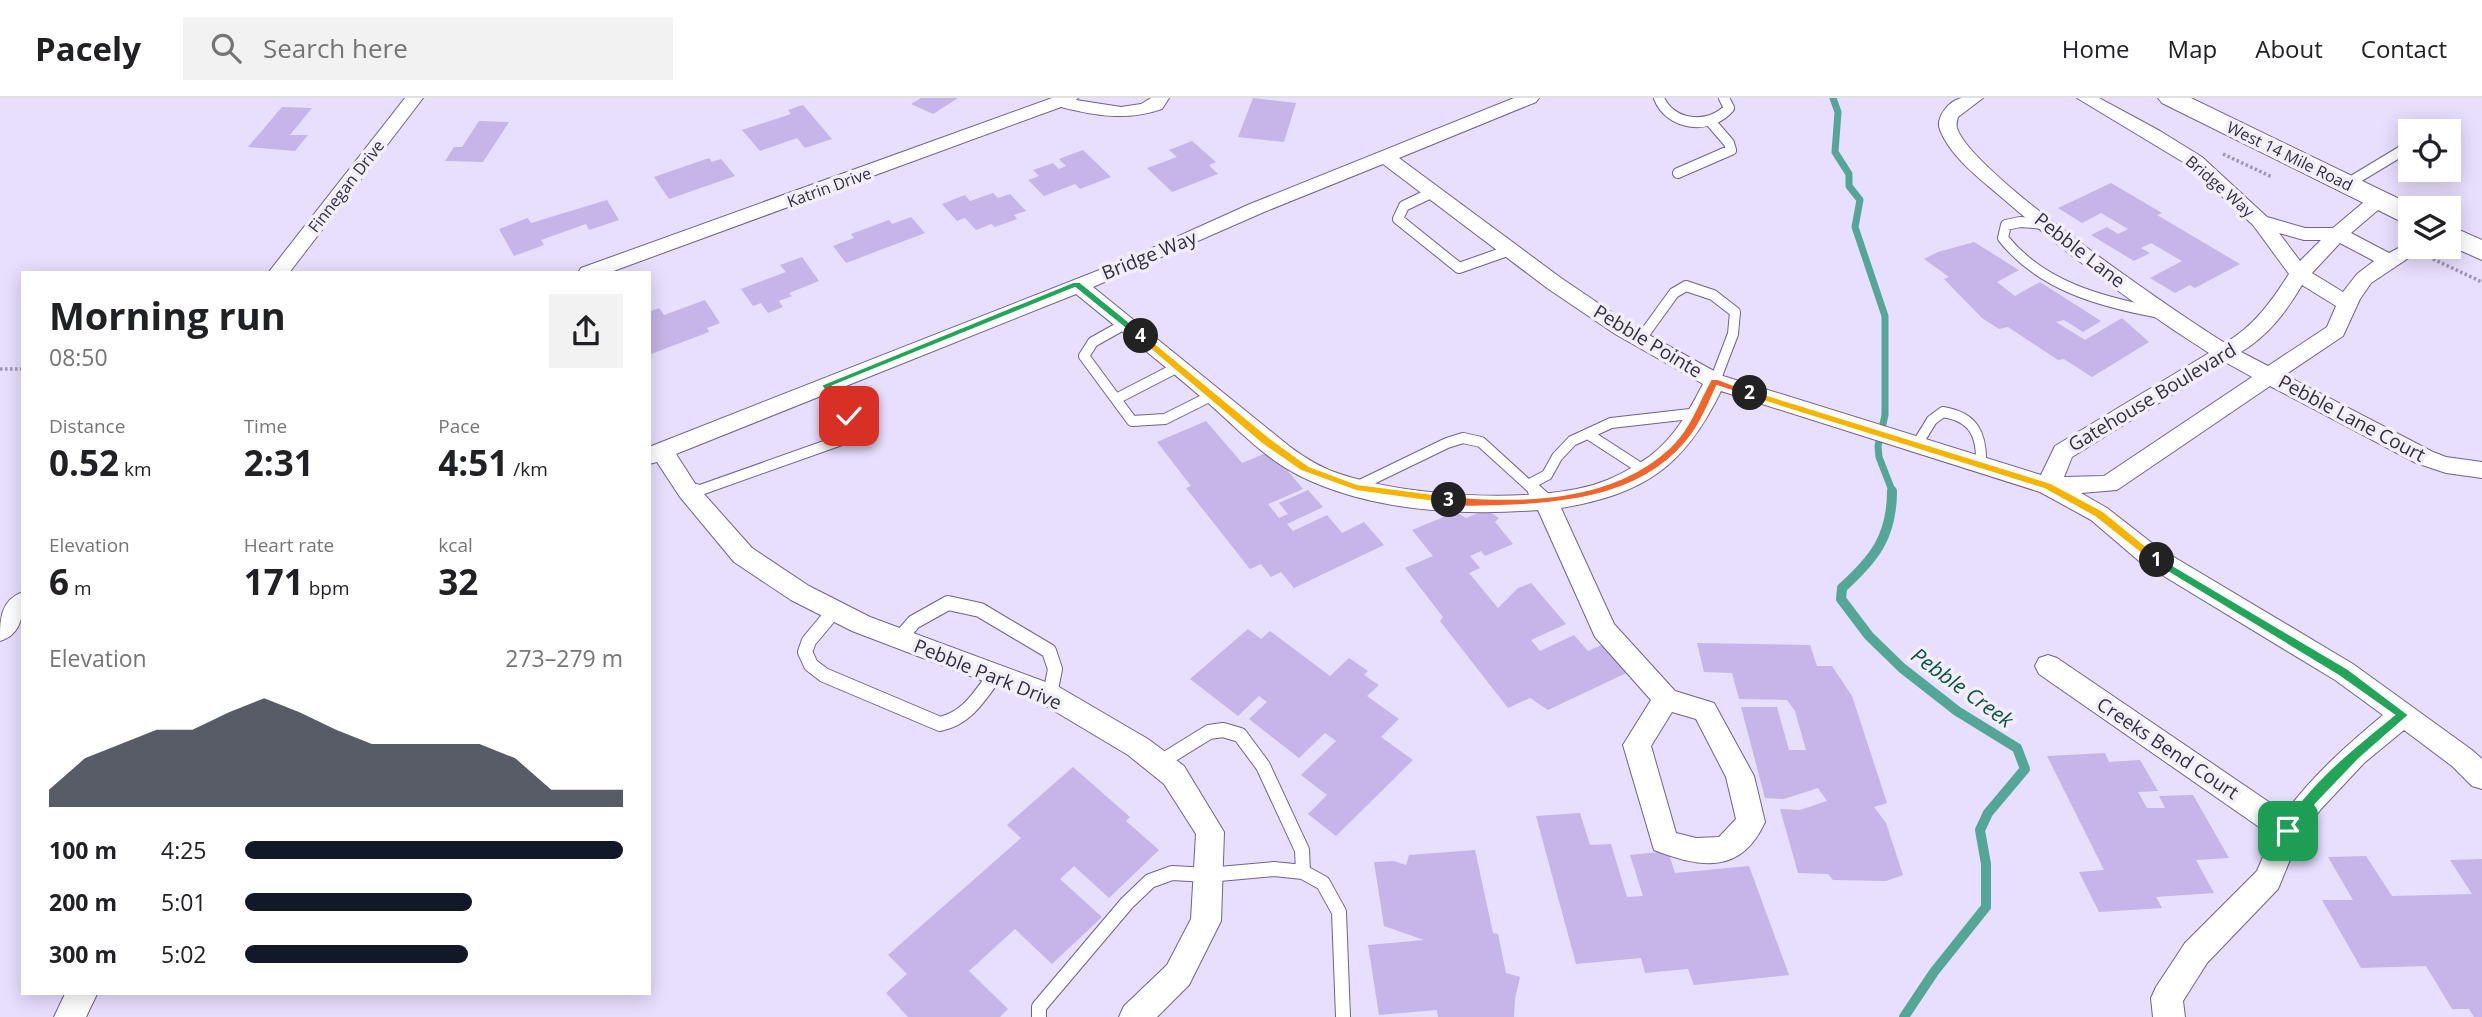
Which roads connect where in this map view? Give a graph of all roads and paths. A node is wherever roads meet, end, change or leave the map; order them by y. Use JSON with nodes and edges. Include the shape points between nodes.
{"nodes":[{"id":1,"x":414,"y":98,"type":"edge"},
{"id":2,"x":1160,"y":98,"type":"edge"},
{"id":3,"x":1530,"y":98,"type":"edge"},
{"id":4,"x":1658,"y":98,"type":"edge"},
{"id":5,"x":1724,"y":98,"type":"edge"},
{"id":6,"x":1973,"y":98,"type":"edge"},
{"id":7,"x":2086,"y":98,"type":"edge"},
{"id":8,"x":2171,"y":98,"type":"edge"},
{"id":9,"x":1065,"y":100,"type":"edge"},
{"id":10,"x":1710,"y":121,"type":"junction"},
{"id":11,"x":2213,"y":149,"type":"dead end"},
{"id":12,"x":2398,"y":153,"type":"edge"},
{"id":13,"x":1386,"y":157,"type":"junction"},
{"id":14,"x":1678,"y":173,"type":"dead end"},
{"id":15,"x":2273,"y":177,"type":"dead end"},
{"id":16,"x":2347,"y":184,"type":"junction"},
{"id":17,"x":1433,"y":192,"type":"junction"},
{"id":18,"x":2378,"y":200,"type":"junction"},
{"id":19,"x":2398,"y":209,"type":"edge"},
{"id":20,"x":2260,"y":221,"type":"junction"},
{"id":21,"x":2046,"y":224,"type":"junction"},
{"id":22,"x":2338,"y":234,"type":"junction"},
{"id":23,"x":2461,"y":240,"type":"edge"},
{"id":24,"x":1510,"y":250,"type":"junction"},
{"id":25,"x":2482,"y":251,"type":"edge"},
{"id":26,"x":2398,"y":256,"type":"edge"},
{"id":27,"x":2437,"y":259,"type":"edge"},
{"id":28,"x":2389,"y":261,"type":"junction"},
{"id":29,"x":280,"y":271,"type":"edge"},
{"id":30,"x":594,"y":271,"type":"edge"},
{"id":31,"x":2299,"y":274,"type":"junction"},
{"id":32,"x":2482,"y":282,"type":"edge"},
{"id":33,"x":1077,"y":284,"type":"junction"},
{"id":34,"x":2346,"y":303,"type":"junction"},
{"id":35,"x":2164,"y":313,"type":"junction"},
{"id":36,"x":1125,"y":324,"type":"junction"},
{"id":37,"x":1640,"y":340,"type":"junction"},
{"id":38,"x":2226,"y":353,"type":"junction"},
{"id":39,"x":1178,"y":367,"type":"junction"},
{"id":40,"x":0,"y":369,"type":"edge"},
{"id":41,"x":21,"y":369,"type":"edge"},
{"id":42,"x":2271,"y":376,"type":"junction"},
{"id":43,"x":1715,"y":381,"type":"junction"},
{"id":44,"x":826,"y":385,"type":"junction"},
{"id":45,"x":1213,"y":395,"type":"junction"},
{"id":46,"x":1116,"y":399,"type":"junction"},
{"id":47,"x":1699,"y":413,"type":"junction"},
{"id":48,"x":1588,"y":434,"type":"junction"},
{"id":49,"x":1916,"y":446,"type":"junction"},
{"id":50,"x":656,"y":454,"type":"edge"},
{"id":51,"x":1981,"y":464,"type":"junction"},
{"id":52,"x":2482,"y":470,"type":"edge"},
{"id":53,"x":1645,"y":471,"type":"junction"},
{"id":54,"x":2048,"y":486,"type":"junction"},
{"id":55,"x":1356,"y":487,"type":"junction"},
{"id":56,"x":691,"y":493,"type":"junction"},
{"id":57,"x":1537,"y":493,"type":"junction"},
{"id":58,"x":21,"y":605,"type":"edge"},
{"id":59,"x":834,"y":611,"type":"junction"},
{"id":60,"x":0,"y":631,"type":"edge"},
{"id":61,"x":900,"y":638,"type":"junction"},
{"id":62,"x":2048,"y":666,"type":"dead end"},
{"id":63,"x":996,"y":674,"type":"junction"},
{"id":64,"x":1049,"y":695,"type":"junction"},
{"id":65,"x":1666,"y":699,"type":"junction"},
{"id":66,"x":2403,"y":715,"type":"junction"},
{"id":67,"x":1159,"y":763,"type":"junction"},
{"id":68,"x":2482,"y":777,"type":"edge"},
{"id":69,"x":2288,"y":831,"type":"junction"},
{"id":70,"x":1303,"y":872,"type":"junction"},
{"id":71,"x":1208,"y":875,"type":"junction"},
{"id":72,"x":80,"y":995,"type":"edge"},
{"id":73,"x":70,"y":1017,"type":"edge"},
{"id":74,"x":1039,"y":1017,"type":"edge"},
{"id":75,"x":1135,"y":1017,"type":"edge"},
{"id":76,"x":1343,"y":1017,"type":"edge"},
{"id":77,"x":2169,"y":1017,"type":"edge"}],
"edges":[{"from":1,"to":29,"type":"street","name":"Finnegan Drive"},
{"from":2,"to":9,"type":"street","via":[[1156,105],[1128,113],[1088,109]]},
{"from":3,"to":13,"type":"street","name":"Bridge Way"},
{"from":4,"to":10,"type":"lane","via":[[1662,108],[1677,118]]},
{"from":5,"to":10,"type":"lane","via":[[1729,108],[1726,114]]},
{"from":6,"to":21,"type":"street","name":"Pebble Lane","via":[[1949,116],[1948,130],[1967,157]]},
{"from":7,"to":20,"type":"street","name":"Bridge Way","via":[[2195,161]]},
{"from":8,"to":16,"type":"street","name":"West 14 Mile Road"},
{"from":9,"to":30,"type":"street","name":"Katrin Drive"},
{"from":10,"to":14,"type":"lane","via":[[1731,150]]},
{"from":11,"to":15,"type":"path"},
{"from":12,"to":16,"type":"lane"},
{"from":13,"to":17,"type":"street","name":"Pebble Pointe"},
{"from":13,"to":33,"type":"street","name":"Bridge Way"},
{"from":16,"to":18,"type":"street","name":"West 14 Mile Road"},
{"from":17,"to":24,"type":"street","name":"Pebble Pointe"},
{"from":17,"to":24,"type":"lane","via":[[1404,206],[1398,219],[1459,268]]},
{"from":18,"to":19,"type":"street","name":"West 14 Mile Road"},
{"from":18,"to":22,"type":"street","name":"Gatehouse Boulevard"},
{"from":20,"to":22,"type":"street","via":[[2304,234]]},
{"from":20,"to":31,"type":"street","name":"Bridge Way"},
{"from":21,"to":35,"type":"street","name":"Pebble Lane"},
{"from":21,"to":35,"type":"lane","via":[[2006,225],[2003,238],[2026,262],[2089,296]]},
{"from":22,"to":28,"type":"street"},
{"from":22,"to":31,"type":"street","name":"Gatehouse Boulevard"},
{"from":23,"to":25,"type":"street"},
{"from":24,"to":37,"type":"street","name":"Pebble Pointe"},
{"from":26,"to":28,"type":"street","name":"Gatehouse Boulevard"},
{"from":27,"to":32,"type":"path"},
{"from":28,"to":34,"type":"street","name":"Gatehouse Boulevard","via":[[2360,280]]},
{"from":31,"to":34,"type":"street"},
{"from":31,"to":38,"type":"street","name":"Gatehouse Boulevard","via":[[2254,335]]},
{"from":33,"to":36,"type":"street"},
{"from":33,"to":44,"type":"street","name":"Bridge Way"},
{"from":34,"to":42,"type":"street","name":"Gatehouse Boulevard","via":[[2336,331]]},
{"from":35,"to":38,"type":"street","name":"Pebble Lane"},
{"from":36,"to":39,"type":"street"},
{"from":36,"to":46,"type":"lane","via":[[1093,342],[1084,356]]},
{"from":37,"to":43,"type":"street","name":"Pebble Pointe"},
{"from":37,"to":43,"type":"lane","via":[[1674,293],[1686,286],[1708,291],[1735,312],[1733,334]]},
{"from":38,"to":42,"type":"street","name":"Pebble Lane Court"},
{"from":38,"to":54,"type":"street","name":"Gatehouse Boulevard","via":[[2063,452]]},
{"from":39,"to":45,"type":"street"},
{"from":39,"to":46,"type":"lane"},
{"from":40,"to":41,"type":"path"},
{"from":42,"to":52,"type":"street","name":"Pebble Lane Court","via":[[2436,463]]},
{"from":42,"to":54,"type":"street","name":"Gatehouse Boulevard","via":[[2109,484]]},
{"from":43,"to":47,"type":"street"},
{"from":43,"to":49,"type":"street","name":"Pebble Pointe"},
{"from":44,"to":50,"type":"street","name":"Bridge Way"},
{"from":44,"to":56,"type":"lane","via":[[849,416],[847,438]]},
{"from":45,"to":46,"type":"lane","via":[[1180,415],[1153,424],[1132,421]]},
{"from":45,"to":55,"type":"street","via":[[1305,469]]},
{"from":47,"to":48,"type":"lane","via":[[1611,423]]},
{"from":47,"to":53,"type":"street","via":[[1673,450]]},
{"from":48,"to":53,"type":"lane"},
{"from":48,"to":57,"type":"lane","via":[[1572,441],[1557,457]]},
{"from":49,"to":51,"type":"street","name":"Pebble Pointe"},
{"from":49,"to":51,"type":"lane","via":[[1932,420],[1943,412],[1953,412],[1969,422],[1981,440]]},
{"from":50,"to":56,"type":"street","name":"Pebble Park Drive"},
{"from":51,"to":54,"type":"street","name":"Pebble Pointe"},
{"from":53,"to":57,"type":"street","via":[[1588,494]]},
{"from":54,"to":66,"type":"street","name":"Pebble Pointe","via":[[2099,514],[2148,554],[2344,673]]},
{"from":55,"to":57,"type":"street","via":[[1474,502]]},
{"from":55,"to":57,"type":"lane","via":[[1463,438],[1481,442]]},
{"from":56,"to":59,"type":"street","name":"Pebble Park Drive","via":[[743,555]]},
{"from":57,"to":65,"type":"street","via":[[1604,630]]},
{"from":58,"to":60,"type":"street"},
{"from":59,"to":61,"type":"street","name":"Pebble Park Drive"},
{"from":59,"to":63,"type":"lane","via":[[809,640],[805,652],[811,665],[824,675],[940,724],[954,723],[966,713]]},
{"from":61,"to":63,"type":"street","name":"Pebble Park Drive"},
{"from":61,"to":64,"type":"lane","via":[[914,622],[948,603],[980,610],[1049,651],[1055,669]]},
{"from":62,"to":69,"type":"street","name":"Creeks Bend Court"},
{"from":63,"to":64,"type":"street","name":"Pebble Park Drive"},
{"from":64,"to":67,"type":"street","name":"Pebble Park Drive"},
{"from":65,"to":65,"type":"street","via":[[1706,711],[1740,776],[1751,822],[1730,846],[1706,852],[1664,841],[1637,745]]},
{"from":66,"to":68,"type":"street","name":"Pebble Pointe"},
{"from":66,"to":69,"type":"street","via":[[2354,755]]},
{"from":67,"to":70,"type":"lane","via":[[1209,732],[1240,735],[1263,766],[1302,849]]},
{"from":67,"to":71,"type":"street","name":"Pebble Park Drive","via":[[1174,775],[1209,832]]},
{"from":69,"to":77,"type":"street","via":[[2268,880],[2196,953],[2167,999]]},
{"from":70,"to":71,"type":"lane","via":[[1274,869]]},
{"from":70,"to":76,"type":"lane","via":[[1323,883],[1339,912]]},
{"from":71,"to":74,"type":"lane","via":[[1172,873],[1150,881],[1039,1007]]},
{"from":71,"to":75,"type":"street","name":"Pebble Park Drive","via":[[1206,921],[1178,975]]},
{"from":72,"to":73,"type":"street"}]}
